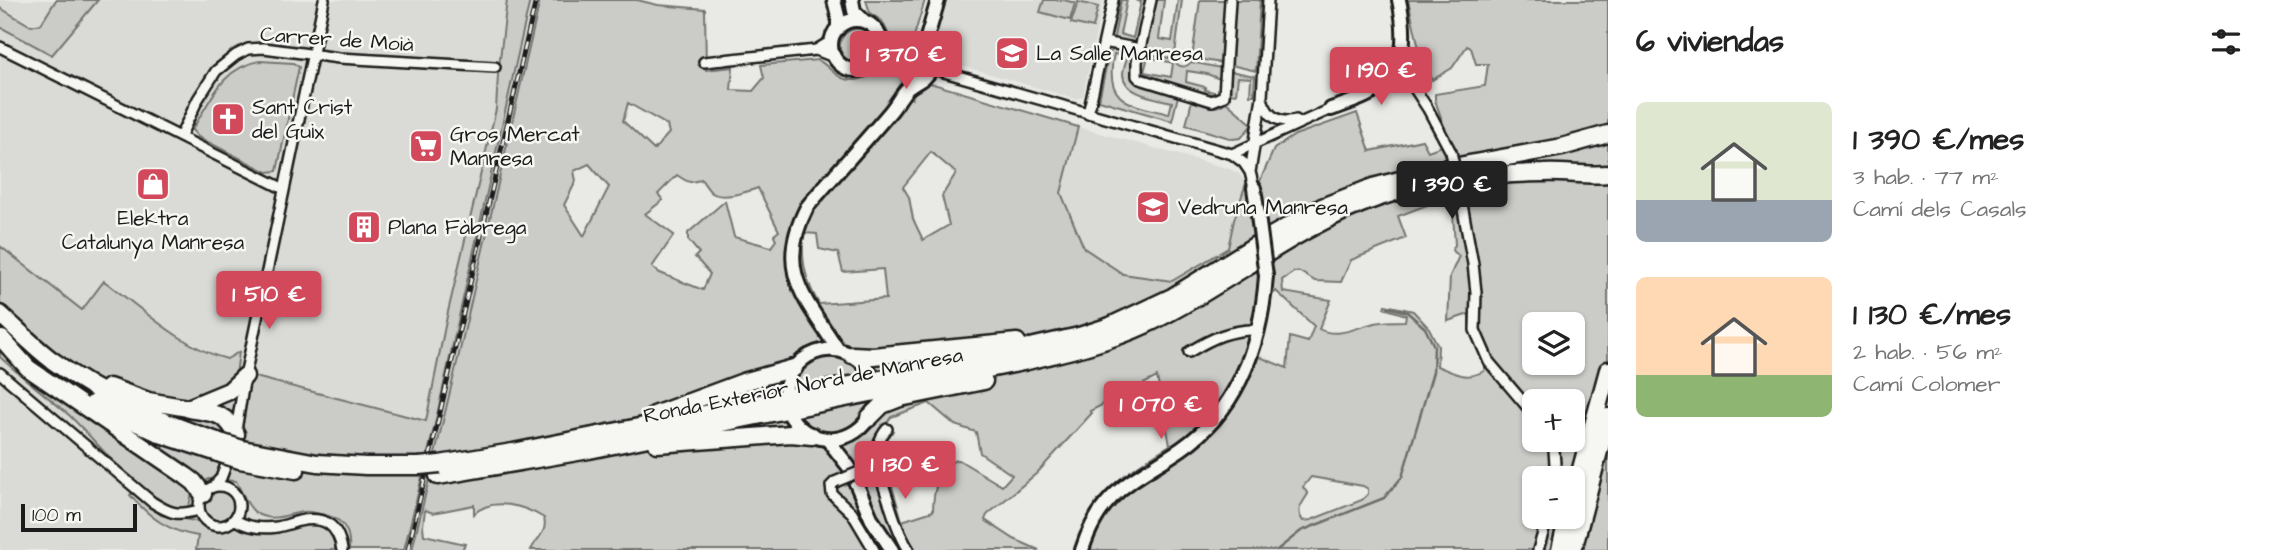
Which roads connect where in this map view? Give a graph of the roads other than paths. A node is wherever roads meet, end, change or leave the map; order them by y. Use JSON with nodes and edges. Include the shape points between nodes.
{"nodes":[{"id":1,"x":324,"y":0,"type":"edge"},
{"id":2,"x":834,"y":0,"type":"edge"},
{"id":3,"x":852,"y":0,"type":"edge"},
{"id":4,"x":938,"y":0,"type":"edge"},
{"id":5,"x":1113,"y":0,"type":"edge"},
{"id":6,"x":1151,"y":0,"type":"edge"},
{"id":7,"x":1230,"y":0,"type":"edge"},
{"id":8,"x":1268,"y":0,"type":"edge"},
{"id":9,"x":1399,"y":0,"type":"edge"},
{"id":10,"x":864,"y":21,"type":"junction"},
{"id":11,"x":838,"y":29,"type":"junction"},
{"id":12,"x":831,"y":41,"type":"junction"},
{"id":13,"x":1104,"y":42,"type":"junction"},
{"id":14,"x":881,"y":44,"type":"junction"},
{"id":15,"x":0,"y":47,"type":"edge"},
{"id":16,"x":816,"y":50,"type":"junction"},
{"id":17,"x":1140,"y":50,"type":"junction"},
{"id":18,"x":314,"y":56,"type":"junction"},
{"id":19,"x":834,"y":57,"type":"junction"},
{"id":20,"x":876,"y":60,"type":"junction"},
{"id":21,"x":704,"y":62,"type":"dead end"},
{"id":22,"x":912,"y":62,"type":"junction"},
{"id":23,"x":1398,"y":63,"type":"junction"},
{"id":24,"x":495,"y":67,"type":"dead end"},
{"id":25,"x":926,"y":75,"type":"junction"},
{"id":26,"x":906,"y":89,"type":"junction"},
{"id":27,"x":1262,"y":97,"type":"junction"},
{"id":28,"x":1331,"y":109,"type":"junction"},
{"id":29,"x":1088,"y":114,"type":"junction"},
{"id":30,"x":1604,"y":134,"type":"edge"},
{"id":31,"x":180,"y":137,"type":"junction"},
{"id":32,"x":1255,"y":144,"type":"junction"},
{"id":33,"x":1232,"y":155,"type":"junction"},
{"id":34,"x":1250,"y":172,"type":"junction"},
{"id":35,"x":1608,"y":174,"type":"edge"},
{"id":36,"x":1254,"y":188,"type":"joint"},
{"id":37,"x":284,"y":189,"type":"junction"},
{"id":38,"x":0,"y":314,"type":"edge"},
{"id":39,"x":822,"y":324,"type":"junction"},
{"id":40,"x":1258,"y":330,"type":"junction"},
{"id":41,"x":1,"y":338,"type":"edge"},
{"id":42,"x":1082,"y":342,"type":"junction"},
{"id":43,"x":1189,"y":352,"type":"dead end"},
{"id":44,"x":815,"y":353,"type":"junction"},
{"id":45,"x":845,"y":353,"type":"junction"},
{"id":46,"x":51,"y":360,"type":"junction"},
{"id":47,"x":794,"y":368,"type":"junction"},
{"id":48,"x":1608,"y":370,"type":"edge"},
{"id":49,"x":0,"y":373,"type":"edge"},
{"id":50,"x":871,"y":374,"type":"dead end"},
{"id":51,"x":245,"y":376,"type":"junction"},
{"id":52,"x":785,"y":392,"type":"dead end"},
{"id":53,"x":876,"y":399,"type":"dead end"},
{"id":54,"x":1522,"y":401,"type":"edge"},
{"id":55,"x":188,"y":408,"type":"junction"},
{"id":56,"x":791,"y":417,"type":"dead end"},
{"id":57,"x":1608,"y":417,"type":"edge"},
{"id":58,"x":869,"y":418,"type":"junction"},
{"id":59,"x":887,"y":429,"type":"dead end"},
{"id":60,"x":854,"y":433,"type":"junction"},
{"id":61,"x":820,"y":438,"type":"junction"},
{"id":62,"x":578,"y":439,"type":"junction"},
{"id":63,"x":613,"y":445,"type":"junction"},
{"id":64,"x":231,"y":451,"type":"junction"},
{"id":65,"x":1582,"y":466,"type":"edge"},
{"id":66,"x":849,"y":467,"type":"junction"},
{"id":67,"x":872,"y":467,"type":"junction"},
{"id":68,"x":439,"y":470,"type":"junction"},
{"id":69,"x":232,"y":491,"type":"junction"},
{"id":70,"x":205,"y":497,"type":"junction"},
{"id":71,"x":233,"y":519,"type":"junction"},
{"id":72,"x":1544,"y":529,"type":"edge"},
{"id":73,"x":1566,"y":529,"type":"edge"},
{"id":74,"x":342,"y":550,"type":"edge"},
{"id":75,"x":874,"y":550,"type":"edge"},
{"id":76,"x":892,"y":550,"type":"edge"},
{"id":77,"x":909,"y":550,"type":"edge"},
{"id":78,"x":1082,"y":550,"type":"edge"},
{"id":79,"x":1538,"y":550,"type":"edge"},
{"id":80,"x":1560,"y":550,"type":"edge"},
{"id":81,"x":1573,"y":550,"type":"edge"}],
"edges":[{"from":1,"to":18,"type":"street"},
{"from":2,"to":11,"type":"street"},
{"from":3,"to":10,"type":"street","via":[[854,11]]},
{"from":4,"to":22,"type":"street","via":[[924,48]]},
{"from":5,"to":13,"type":"street"},
{"from":6,"to":17,"type":"street"},
{"from":7,"to":17,"type":"street","via":[[1224,96],[1212,101],[1140,79],[1136,72]]},
{"from":8,"to":27,"type":"street"},
{"from":9,"to":23,"type":"street","via":[[1404,29]]},
{"from":10,"to":11,"type":"street","via":[[851,21]]},
{"from":10,"to":14,"type":"street","via":[[876,30]]},
{"from":11,"to":12,"type":"street"},
{"from":12,"to":16,"type":"street"},
{"from":12,"to":19,"type":"street"},
{"from":13,"to":17,"type":"street"},
{"from":13,"to":29,"type":"street"},
{"from":14,"to":20,"type":"street"},
{"from":14,"to":22,"type":"street"},
{"from":15,"to":31,"type":"street"},
{"from":16,"to":19,"type":"street"},
{"from":16,"to":21,"type":"street"},
{"from":18,"to":24,"type":"street","name":"Carrer de Moià"},
{"from":18,"to":31,"type":"street","name":"Carrer de Moià","via":[[264,48],[236,55],[216,71]]},
{"from":18,"to":37,"type":"street"},
{"from":19,"to":20,"type":"street","via":[[854,70]]},
{"from":20,"to":22,"type":"street"},
{"from":22,"to":25,"type":"street","via":[[913,76]]},
{"from":22,"to":25,"type":"street","via":[[926,57],[930,61]]},
{"from":22,"to":26,"type":"street"},
{"from":23,"to":28,"type":"street","via":[[1376,91]]},
{"from":23,"to":54,"type":"street","bridge":true,"via":[[1451,152],[1474,264],[1475,330],[1489,362]]},
{"from":25,"to":26,"type":"street"},
{"from":25,"to":29,"type":"street","via":[[937,70]]},
{"from":26,"to":39,"type":"street","via":[[799,222],[793,248],[794,277]]},
{"from":27,"to":28,"type":"street","via":[[1270,116],[1280,121]]},
{"from":27,"to":32,"type":"street"},
{"from":28,"to":32,"type":"street"},
{"from":29,"to":33,"type":"street"},
{"from":30,"to":42,"type":"highway","name":"Ronda Exterior Nord de Manresa","via":[[1562,147],[1442,169],[1373,187],[1322,207],[1172,297]]},
{"from":31,"to":37,"type":"street"},
{"from":32,"to":33,"type":"street"},
{"from":32,"to":34,"type":"street"},
{"from":33,"to":34,"type":"street"},
{"from":34,"to":36,"type":"street"},
{"from":35,"to":42,"type":"highway","name":"Ronda Exterior Nord de Manresa","via":[[1486,175],[1445,180],[1377,198],[1294,236],[1144,325]]},
{"from":36,"to":40,"type":"street","bridge":true,"via":[[1266,276]]},
{"from":37,"to":51,"type":"street"},
{"from":38,"to":46,"type":"highway","name":"Ronda Exterior Nord de Manresa"},
{"from":39,"to":44,"type":"street"},
{"from":39,"to":45,"type":"street"},
{"from":40,"to":43,"type":"street","via":[[1223,333]]},
{"from":40,"to":78,"type":"street","via":[[1247,368],[1224,409],[1181,449],[1111,497],[1090,526]]},
{"from":41,"to":64,"type":"highway","name":"Ronda Exterior Nord de Manresa","via":[[100,406],[163,435]]},
{"from":41,"to":70,"type":"highway","via":[[28,368],[186,476]]},
{"from":42,"to":45,"type":"highway"},
{"from":42,"to":58,"type":"highway","via":[[1007,375],[900,398],[882,405]]},
{"from":42,"to":62,"type":"highway","name":"Ronda Exterior Nord de Manresa"},
{"from":42,"to":63,"type":"highway","name":"Ronda Exterior Nord de Manresa","via":[[1011,365]]},
{"from":44,"to":45,"type":"street"},
{"from":44,"to":47,"type":"street"},
{"from":45,"to":50,"type":"street","via":[[863,363]]},
{"from":46,"to":55,"type":"highway","via":[[148,401]]},
{"from":46,"to":64,"type":"highway","name":"Ronda Exterior Nord de Manresa","via":[[102,394]]},
{"from":47,"to":52,"type":"street"},
{"from":47,"to":62,"type":"highway"},
{"from":48,"to":65,"type":"highway"},
{"from":49,"to":70,"type":"street","via":[[169,513],[186,514]]},
{"from":51,"to":55,"type":"highway","via":[[229,391]]},
{"from":51,"to":64,"type":"street"},
{"from":53,"to":58,"type":"street"},
{"from":55,"to":64,"type":"highway","via":[[229,420]]},
{"from":56,"to":61,"type":"street","via":[[800,428]]},
{"from":57,"to":81,"type":"highway"},
{"from":58,"to":60,"type":"street"},
{"from":59,"to":67,"type":"street"},
{"from":60,"to":61,"type":"street"},
{"from":60,"to":66,"type":"street","via":[[847,452]]},
{"from":61,"to":63,"type":"highway","via":[[791,434]]},
{"from":61,"to":66,"type":"street"},
{"from":62,"to":68,"type":"highway","name":"Ronda Exterior Nord de Manresa"},
{"from":63,"to":68,"type":"highway","name":"Ronda Exterior Nord de Manresa"},
{"from":64,"to":68,"type":"highway","name":"Ronda Exterior Nord de Manresa","bridge":true,"via":[[317,474],[365,477]]},
{"from":64,"to":69,"type":"street","via":[[228,480]]},
{"from":64,"to":70,"type":"street","via":[[221,478]]},
{"from":66,"to":76,"type":"street","via":[[872,520]]},
{"from":67,"to":75,"type":"street","bridge":true,"via":[[831,486],[832,494],[852,513]]},
{"from":67,"to":77,"type":"street"},
{"from":69,"to":70,"type":"street","via":[[224,486]]},
{"from":69,"to":71,"type":"street","via":[[239,503]]},
{"from":70,"to":71,"type":"street","via":[[204,519],[215,525]]},
{"from":71,"to":74,"type":"street","via":[[253,527],[323,521],[338,533]]},
{"from":72,"to":79,"type":"street"},
{"from":73,"to":80,"type":"highway"}]}
